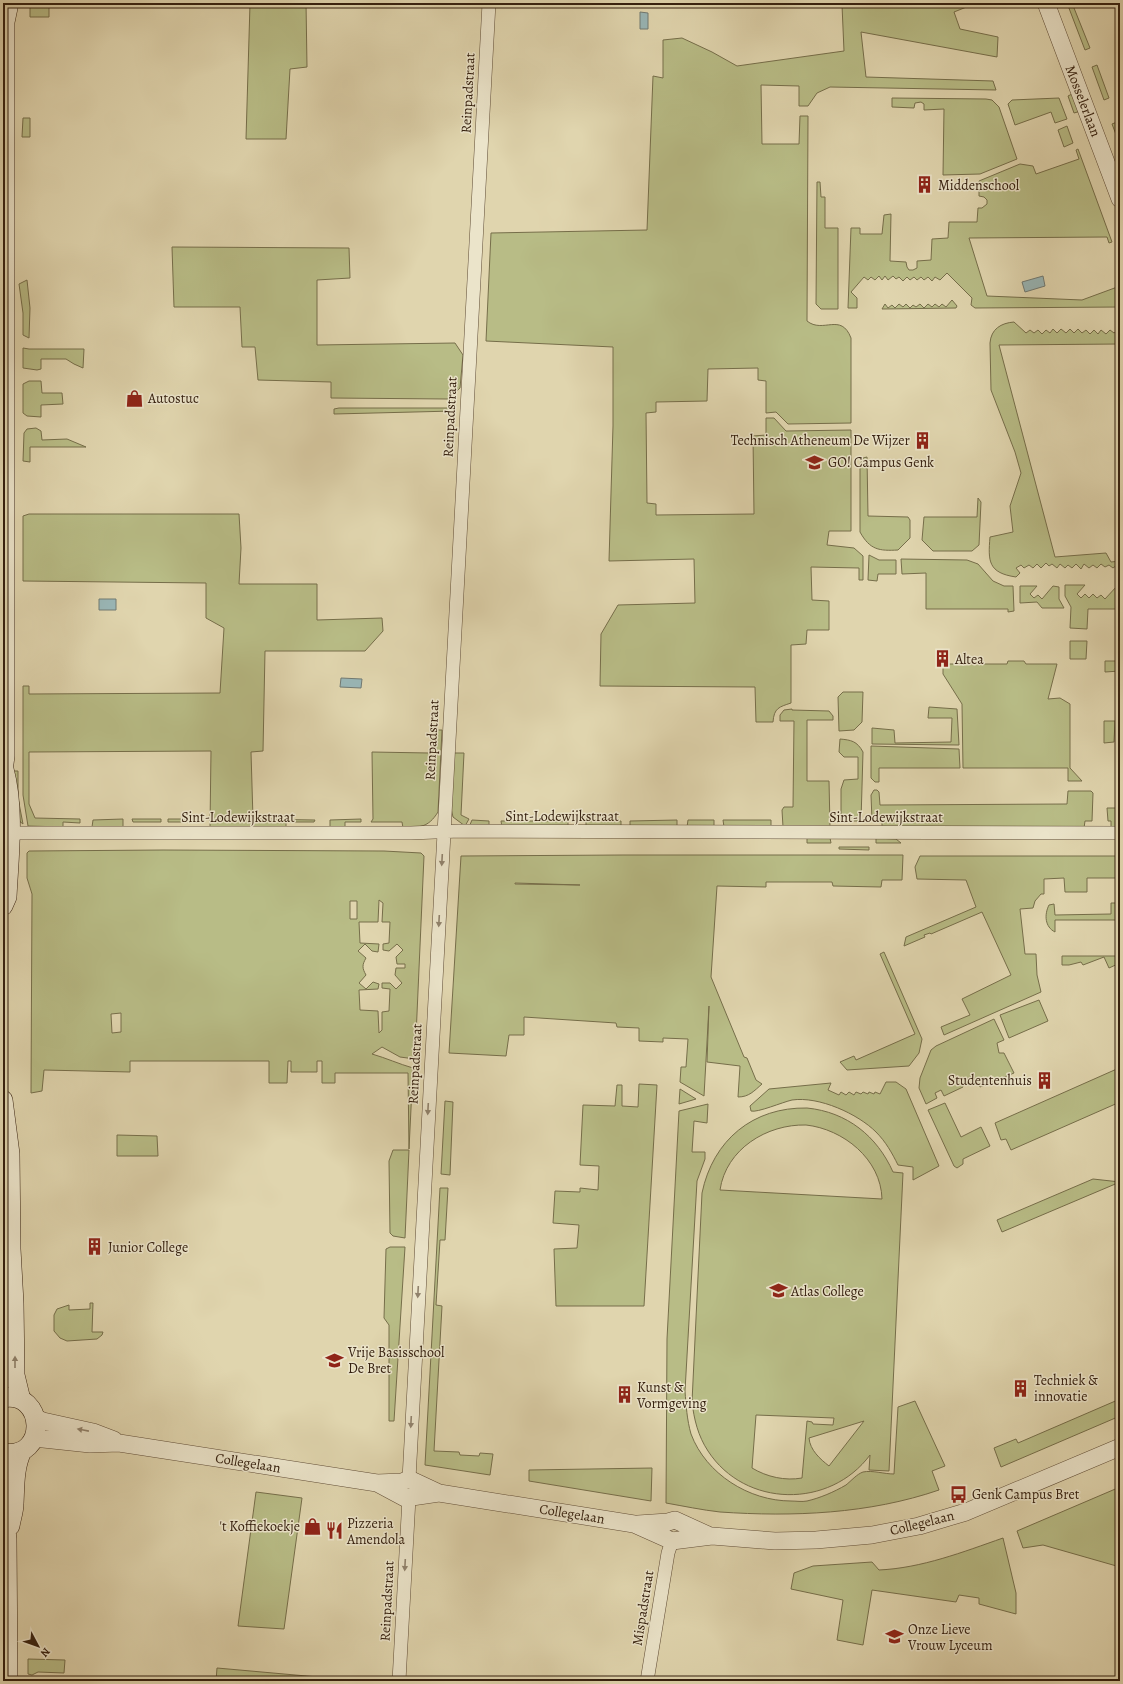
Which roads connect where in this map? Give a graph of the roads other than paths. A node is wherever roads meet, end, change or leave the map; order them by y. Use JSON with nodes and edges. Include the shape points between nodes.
{"nodes":[{"id":1,"x":489,"y":3,"type":"edge"},
{"id":2,"x":1046,"y":3,"type":"edge"},
{"id":3,"x":6,"y":7,"type":"edge"},
{"id":4,"x":1120,"y":199,"type":"edge"},
{"id":5,"x":3,"y":770,"type":"edge"},
{"id":6,"x":444,"y":832,"type":"junction"},
{"id":7,"x":6,"y":833,"type":"edge"},
{"id":8,"x":1120,"y":833,"type":"edge"},
{"id":9,"x":3,"y":906,"type":"edge"},
{"id":10,"x":3,"y":1100,"type":"edge"},
{"id":11,"x":7,"y":1189,"type":"edge"},
{"id":12,"x":7,"y":1218,"type":"edge"},
{"id":13,"x":12,"y":1399,"type":"edge"},
{"id":14,"x":36,"y":1418,"type":"junction"},
{"id":15,"x":120,"y":1443,"type":"junction"},
{"id":16,"x":20,"y":1447,"type":"edge"},
{"id":17,"x":1120,"y":1447,"type":"edge"},
{"id":18,"x":409,"y":1492,"type":"junction"},
{"id":19,"x":3,"y":1508,"type":"edge"},
{"id":20,"x":673,"y":1532,"type":"junction"},
{"id":21,"x":8,"y":1539,"type":"junction"},
{"id":22,"x":8,"y":1681,"type":"edge"},
{"id":23,"x":399,"y":1681,"type":"edge"},
{"id":24,"x":647,"y":1681,"type":"edge"}],
"edges":[{"from":1,"to":6,"type":"street","name":"Reinpadstraat"},
{"from":2,"to":4,"type":"street","name":"Mosselerlaan"},
{"from":3,"to":5,"type":"main road"},
{"from":5,"to":7,"type":"main road","via":[[8,786]]},
{"from":6,"to":7,"type":"street","name":"Sint-Lodewijkstraat"},
{"from":6,"to":8,"type":"street","name":"Sint-Lodewijkstraat"},
{"from":6,"to":18,"type":"street","name":"Reinpadstraat","one_way":true},
{"from":7,"to":9,"type":"main road","via":[[7,897]]},
{"from":10,"to":11,"type":"main road","via":[[10,1154]]},
{"from":11,"to":12,"type":"main road"},
{"from":13,"to":12,"type":"main road","one_way":true,"via":[[15,1374],[14,1303]]},
{"from":13,"to":14,"type":"main road","via":[[30,1407]]},
{"from":15,"to":14,"type":"street","name":"Collegelaan","one_way":true,"via":[[93,1432]]},
{"from":14,"to":16,"type":"main road","via":[[37,1428]]},
{"from":15,"to":16,"type":"street","name":"Collegelaan"},
{"from":15,"to":18,"type":"street","name":"Collegelaan","via":[[377,1483]]},
{"from":16,"to":21,"type":"main road"},
{"from":17,"to":20,"type":"street","name":"Collegelaan","via":[[978,1507],[919,1526],[872,1535],[776,1541]]},
{"from":18,"to":20,"type":"street","name":"Collegelaan","via":[[439,1493]]},
{"from":18,"to":23,"type":"street","name":"Reinpadstraat","one_way":true},
{"from":19,"to":21,"type":"main road"},
{"from":20,"to":24,"type":"street","name":"Mispadstraat"},
{"from":21,"to":22,"type":"main road"}]}
